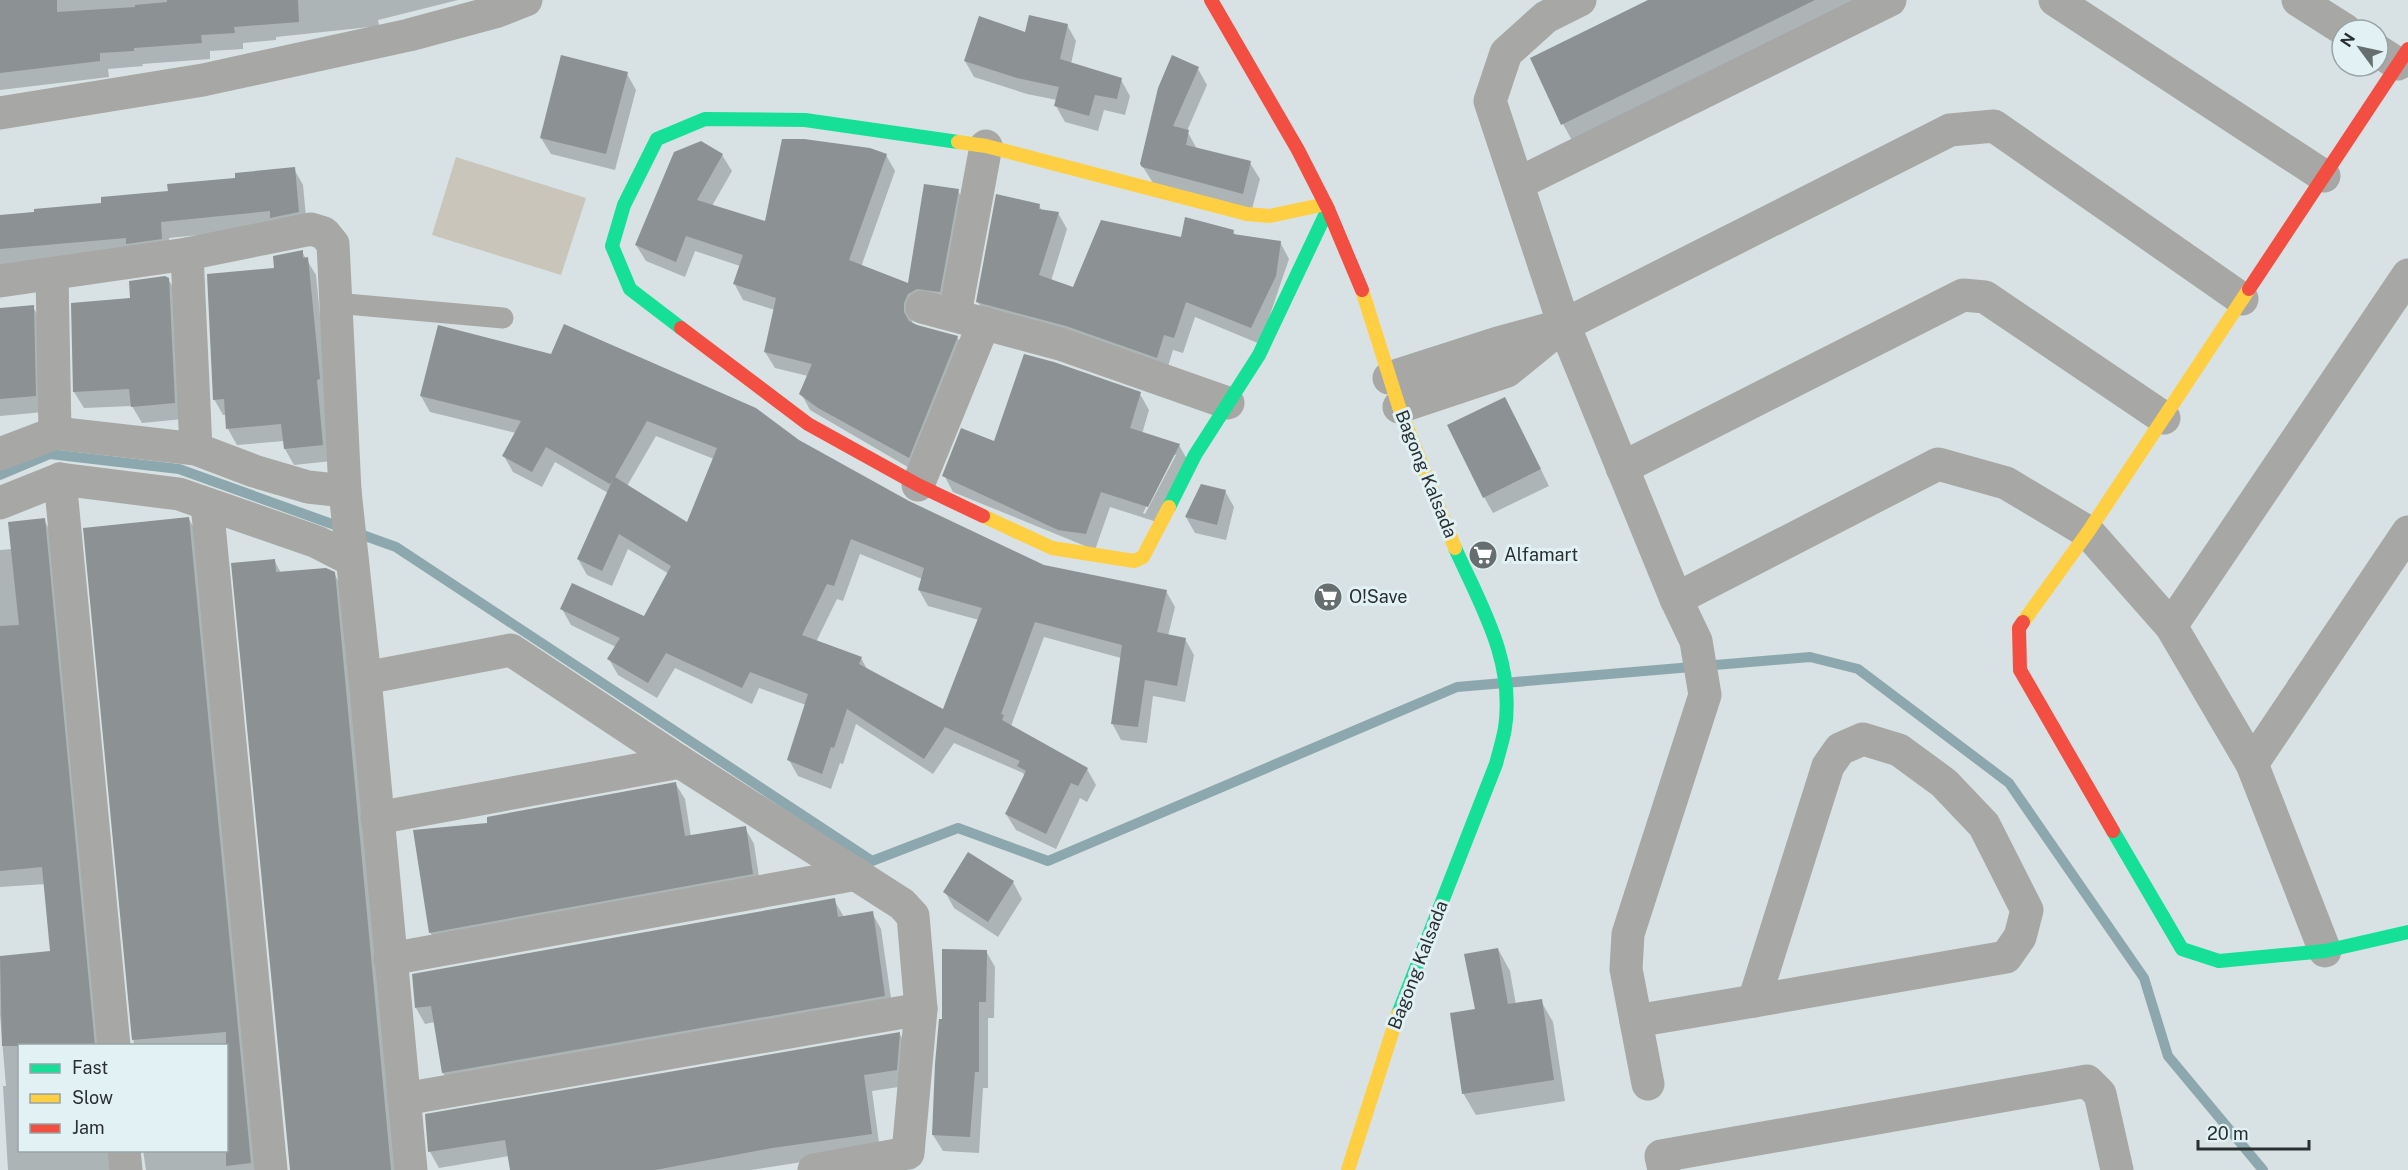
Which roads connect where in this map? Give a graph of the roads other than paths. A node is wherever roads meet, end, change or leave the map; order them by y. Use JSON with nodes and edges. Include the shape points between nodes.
{"nodes":[{"id":1,"x":526,"y":0,"type":"edge"},
{"id":2,"x":1211,"y":0,"type":"edge"},
{"id":3,"x":1580,"y":0,"type":"edge"},
{"id":4,"x":1890,"y":0,"type":"edge"},
{"id":5,"x":2055,"y":0,"type":"edge"},
{"id":6,"x":2298,"y":0,"type":"edge"},
{"id":7,"x":2330,"y":20,"type":"edge"},
{"id":8,"x":2395,"y":55,"type":"edge"},
{"id":9,"x":0,"y":113,"type":"edge"},
{"id":10,"x":986,"y":146,"type":"junction"},
{"id":11,"x":2324,"y":176,"type":"junction"},
{"id":12,"x":1519,"y":183,"type":"junction"},
{"id":13,"x":1327,"y":207,"type":"junction"},
{"id":14,"x":187,"y":254,"type":"junction"},
{"id":15,"x":52,"y":273,"type":"junction"},
{"id":16,"x":2408,"y":275,"type":"edge"},
{"id":17,"x":0,"y":281,"type":"edge"},
{"id":18,"x":2242,"y":299,"type":"junction"},
{"id":19,"x":335,"y":303,"type":"junction"},
{"id":20,"x":922,"y":307,"type":"dead end"},
{"id":21,"x":503,"y":318,"type":"dead end"},
{"id":22,"x":969,"y":319,"type":"junction"},
{"id":23,"x":1563,"y":325,"type":"junction"},
{"id":24,"x":1394,"y":392,"type":"junction"},
{"id":25,"x":1228,"y":403,"type":"junction"},
{"id":26,"x":2164,"y":418,"type":"junction"},
{"id":27,"x":55,"y":433,"type":"junction"},
{"id":28,"x":196,"y":449,"type":"junction"},
{"id":29,"x":0,"y":454,"type":"edge"},
{"id":30,"x":1622,"y":468,"type":"junction"},
{"id":31,"x":60,"y":479,"type":"junction"},
{"id":32,"x":918,"y":485,"type":"junction"},
{"id":33,"x":0,"y":503,"type":"edge"},
{"id":34,"x":207,"y":504,"type":"junction"},
{"id":35,"x":348,"y":528,"type":"junction"},
{"id":36,"x":2088,"y":532,"type":"junction"},
{"id":37,"x":2408,"y":532,"type":"edge"},
{"id":38,"x":1676,"y":599,"type":"junction"},
{"id":39,"x":2171,"y":626,"type":"junction"},
{"id":40,"x":365,"y":678,"type":"junction"},
{"id":41,"x":680,"y":762,"type":"junction"},
{"id":42,"x":2252,"y":764,"type":"junction"},
{"id":43,"x":377,"y":818,"type":"junction"},
{"id":44,"x":857,"y":874,"type":"junction"},
{"id":45,"x":2408,"y":932,"type":"edge"},
{"id":46,"x":2325,"y":951,"type":"junction"},
{"id":47,"x":390,"y":959,"type":"junction"},
{"id":48,"x":1754,"y":1001,"type":"junction"},
{"id":49,"x":921,"y":1009,"type":"junction"},
{"id":50,"x":1636,"y":1021,"type":"junction"},
{"id":51,"x":114,"y":1044,"type":"edge"},
{"id":52,"x":1648,"y":1084,"type":"dead end"},
{"id":53,"x":404,"y":1099,"type":"junction"},
{"id":54,"x":124,"y":1152,"type":"edge"},
{"id":55,"x":126,"y":1170,"type":"edge"},
{"id":56,"x":271,"y":1170,"type":"edge"},
{"id":57,"x":411,"y":1170,"type":"edge"},
{"id":58,"x":814,"y":1170,"type":"edge"},
{"id":59,"x":1348,"y":1170,"type":"edge"},
{"id":60,"x":1664,"y":1170,"type":"edge"},
{"id":61,"x":2117,"y":1170,"type":"edge"}],
"edges":[{"from":1,"to":9,"type":"street","via":[[409,35],[203,80]]},
{"from":2,"to":13,"type":"street","name":"Bagong Kalsada"},
{"from":3,"to":12,"type":"street","via":[[1546,17],[1506,53],[1491,100]]},
{"from":4,"to":12,"type":"street"},
{"from":5,"to":11,"type":"street"},
{"from":6,"to":7,"type":"street"},
{"from":8,"to":11,"type":"street"},
{"from":10,"to":13,"type":"street","via":[[1247,214],[1270,216]]},
{"from":10,"to":22,"type":"street"},
{"from":10,"to":32,"type":"street","via":[[805,120],[705,119],[657,139],[624,205],[612,246],[630,289],[808,424]]},
{"from":11,"to":18,"type":"street"},
{"from":12,"to":23,"type":"street"},
{"from":13,"to":24,"type":"street","name":"Bagong Kalsada","via":[[1364,295]]},
{"from":13,"to":25,"type":"street","via":[[1259,355]]},
{"from":14,"to":15,"type":"street"},
{"from":14,"to":19,"type":"street","via":[[311,229],[324,233],[333,244]]},
{"from":14,"to":28,"type":"street"},
{"from":15,"to":17,"type":"street"},
{"from":15,"to":27,"type":"street"},
{"from":16,"to":39,"type":"street"},
{"from":18,"to":23,"type":"street","via":[[1994,126],[1950,130]]},
{"from":18,"to":26,"type":"street"},
{"from":19,"to":21,"type":"lane"},
{"from":19,"to":35,"type":"street"},
{"from":20,"to":22,"type":"street"},
{"from":22,"to":25,"type":"street","via":[[1060,344]]},
{"from":22,"to":32,"type":"street"},
{"from":23,"to":24,"type":"street","via":[[1507,371]]},
{"from":23,"to":30,"type":"street"},
{"from":24,"to":59,"type":"street","name":"Bagong Kalsada","via":[[1456,550],[1490,621],[1503,661],[1505,728],[1496,764],[1390,1035]]},
{"from":25,"to":32,"type":"street","via":[[1195,455],[1143,557],[1134,561],[1052,548]]},
{"from":26,"to":30,"type":"street","via":[[1985,297],[1963,295]]},
{"from":26,"to":36,"type":"street"},
{"from":27,"to":28,"type":"street"},
{"from":27,"to":29,"type":"street"},
{"from":28,"to":35,"type":"street","via":[[308,488]]},
{"from":30,"to":38,"type":"street"},
{"from":31,"to":33,"type":"street"},
{"from":31,"to":34,"type":"street","via":[[179,494]]},
{"from":31,"to":51,"type":"street"},
{"from":34,"to":35,"type":"street","via":[[316,542]]},
{"from":34,"to":56,"type":"street"},
{"from":35,"to":40,"type":"street"},
{"from":36,"to":38,"type":"street","via":[[2006,483],[1938,464]]},
{"from":36,"to":39,"type":"street"},
{"from":36,"to":46,"type":"street","via":[[2019,628],[2020,670],[2182,949],[2218,961]]},
{"from":37,"to":42,"type":"street"},
{"from":38,"to":50,"type":"street","via":[[1696,641],[1706,695],[1628,934],[1626,969]]},
{"from":39,"to":42,"type":"street"},
{"from":40,"to":41,"type":"street","via":[[511,650]]},
{"from":40,"to":43,"type":"street"},
{"from":41,"to":43,"type":"street"},
{"from":41,"to":44,"type":"street"},
{"from":42,"to":46,"type":"street"},
{"from":43,"to":47,"type":"street"},
{"from":44,"to":47,"type":"street"},
{"from":44,"to":49,"type":"street","via":[[913,916]]},
{"from":45,"to":46,"type":"street"},
{"from":47,"to":53,"type":"street"},
{"from":48,"to":48,"type":"street","via":[[2006,957],[2020,938],[2027,910],[1984,825],[1944,783],[1899,750],[1863,739],[1840,749],[1828,766]]},
{"from":48,"to":50,"type":"street"},
{"from":49,"to":53,"type":"street"},
{"from":49,"to":58,"type":"street","via":[[908,1153]]},
{"from":50,"to":52,"type":"street"},
{"from":53,"to":57,"type":"street"},
{"from":54,"to":55,"type":"street"},
{"from":60,"to":61,"type":"street","via":[[1661,1156],[2087,1081],[2100,1094]]}]}
